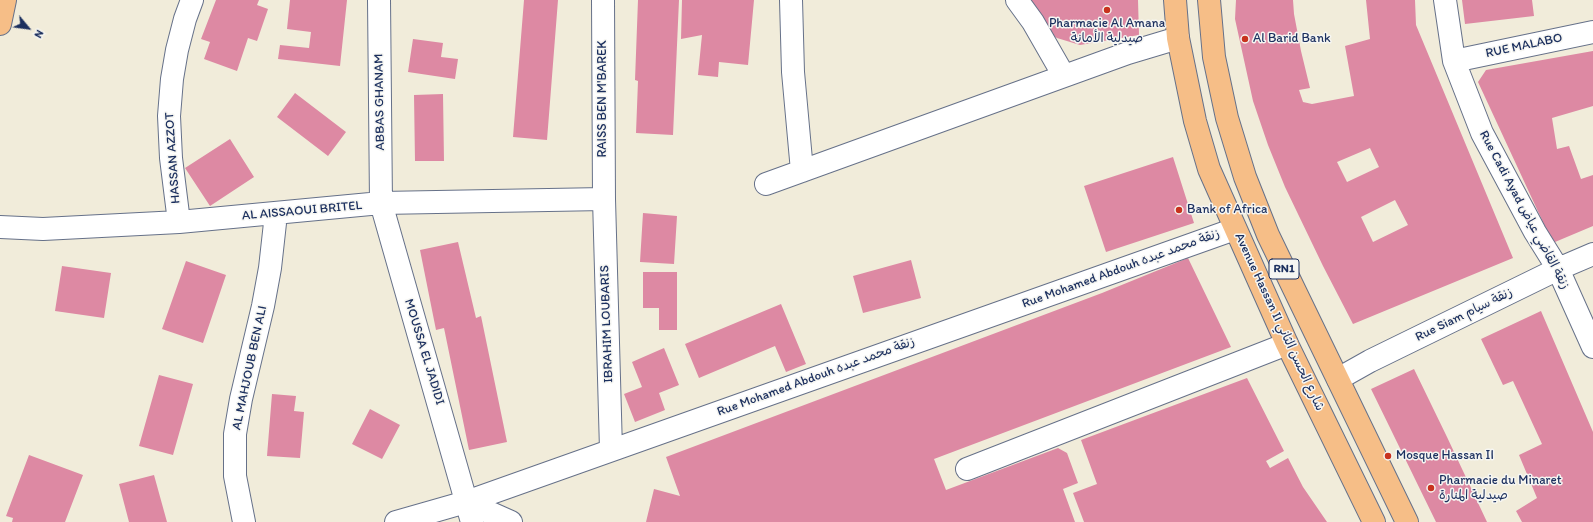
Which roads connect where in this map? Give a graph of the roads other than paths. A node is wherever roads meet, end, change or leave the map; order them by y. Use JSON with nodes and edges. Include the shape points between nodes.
{"nodes":[{"id":1,"x":5,"y":0,"type":"edge"},
{"id":2,"x":192,"y":0,"type":"edge"},
{"id":3,"x":379,"y":0,"type":"edge"},
{"id":4,"x":603,"y":0,"type":"edge"},
{"id":5,"x":791,"y":0,"type":"edge"},
{"id":6,"x":1017,"y":0,"type":"edge"},
{"id":7,"x":1174,"y":0,"type":"edge"},
{"id":8,"x":1209,"y":0,"type":"edge"},
{"id":9,"x":1445,"y":0,"type":"edge"},
{"id":10,"x":0,"y":24,"type":"edge"},
{"id":11,"x":1593,"y":32,"type":"edge"},
{"id":12,"x":1178,"y":38,"type":"junction"},
{"id":13,"x":1454,"y":61,"type":"junction"},
{"id":14,"x":1064,"y":76,"type":"junction"},
{"id":15,"x":802,"y":171,"type":"junction"},
{"id":16,"x":766,"y":184,"type":"dead end"},
{"id":17,"x":604,"y":198,"type":"junction"},
{"id":18,"x":381,"y":204,"type":"junction"},
{"id":19,"x":276,"y":214,"type":"junction"},
{"id":20,"x":179,"y":222,"type":"junction"},
{"id":21,"x":0,"y":227,"type":"edge"},
{"id":22,"x":1235,"y":229,"type":"junction"},
{"id":23,"x":1593,"y":254,"type":"edge"},
{"id":24,"x":1558,"y":269,"type":"junction"},
{"id":25,"x":1287,"y":344,"type":"junction"},
{"id":26,"x":1593,"y":347,"type":"edge"},
{"id":27,"x":1338,"y":379,"type":"junction"},
{"id":28,"x":611,"y":450,"type":"junction"},
{"id":29,"x":967,"y":469,"type":"dead end"},
{"id":30,"x":466,"y":502,"type":"junction"},
{"id":31,"x":244,"y":522,"type":"edge"},
{"id":32,"x":396,"y":522,"type":"edge"},
{"id":33,"x":472,"y":522,"type":"edge"},
{"id":34,"x":511,"y":522,"type":"edge"},
{"id":35,"x":1374,"y":522,"type":"edge"},
{"id":36,"x":1407,"y":522,"type":"edge"}],
"edges":[{"from":1,"to":10,"type":"main road"},
{"from":2,"to":20,"type":"street","name":"HASSAN AZZOT","via":[[177,50],[169,116]]},
{"from":3,"to":18,"type":"street","name":"ABBAS GHANAM"},
{"from":4,"to":17,"type":"street","name":"RAISS BEN M'BAREK"},
{"from":5,"to":15,"type":"street","via":[[793,72]]},
{"from":6,"to":14,"type":"street","via":[[1033,22]]},
{"from":7,"to":12,"type":"main road","name":"Avenue Hassan II شارع الحسن الثاني","number":"RN1"},
{"from":8,"to":27,"type":"main road","name":"Avenue Hassan II شارع الحسن الثاني","number":"RN1","via":[[1214,57],[1227,118],[1245,177],[1268,235]]},
{"from":9,"to":13,"type":"street","name":"Rue Cadi Ayad زنقة القاضي عياض"},
{"from":11,"to":13,"type":"street","name":"RUE MALABO"},
{"from":12,"to":14,"type":"street"},
{"from":12,"to":22,"type":"main road","name":"Avenue Hassan II شارع الحسن الثاني","number":"RN1","via":[[1195,121],[1209,169]]},
{"from":13,"to":24,"type":"street","name":"Rue Cadi Ayad زنقة القاضي عياض","via":[[1482,133]]},
{"from":14,"to":15,"type":"street"},
{"from":15,"to":16,"type":"street"},
{"from":17,"to":18,"type":"street","name":"AL AISSAOUI BRITEL"},
{"from":17,"to":28,"type":"street","name":"IBRAHIM LOUBARIS"},
{"from":18,"to":19,"type":"street","name":"AL AISSAOUI BRITEL"},
{"from":18,"to":30,"type":"street","name":"MOUSSA EL JADIDI"},
{"from":19,"to":20,"type":"street","name":"AL AISSAOUI BRITEL"},
{"from":19,"to":31,"type":"street","name":"AL MAHJOUB BEN ALI","via":[[267,283],[235,434],[235,476]]},
{"from":20,"to":21,"type":"street","name":"AL AISSAOUI BRITEL","via":[[43,229]]},
{"from":22,"to":25,"type":"main road","name":"Avenue Hassan II شارع الحسن الثاني","number":"RN1"},
{"from":22,"to":28,"type":"street","name":"Rue Mohamed Abdouh زنقة محمد عبده"},
{"from":23,"to":24,"type":"street","name":"Rue Siam زنقة سيام"},
{"from":24,"to":26,"type":"street","name":"Rue Cadi Ayad زنقة القاضي عياض"},
{"from":24,"to":27,"type":"street","name":"Rue Siam زنقة سيام"},
{"from":25,"to":29,"type":"street"},
{"from":25,"to":35,"type":"main road","name":"Avenue Hassan II شارع الحسن الثاني","number":"RN1"},
{"from":27,"to":36,"type":"main road","name":"Avenue Hassan II شارع الحسن الثاني","number":"RN1"},
{"from":28,"to":30,"type":"street","name":"Rue Mohamed Abdouh زنقة محمد عبده"},
{"from":30,"to":32,"type":"street","name":"Rue Mohamed Abdouh زنقة محمد عبده"},
{"from":30,"to":33,"type":"street","name":"MOUSSA EL JADIDI"},
{"from":30,"to":34,"type":"street"}]}
